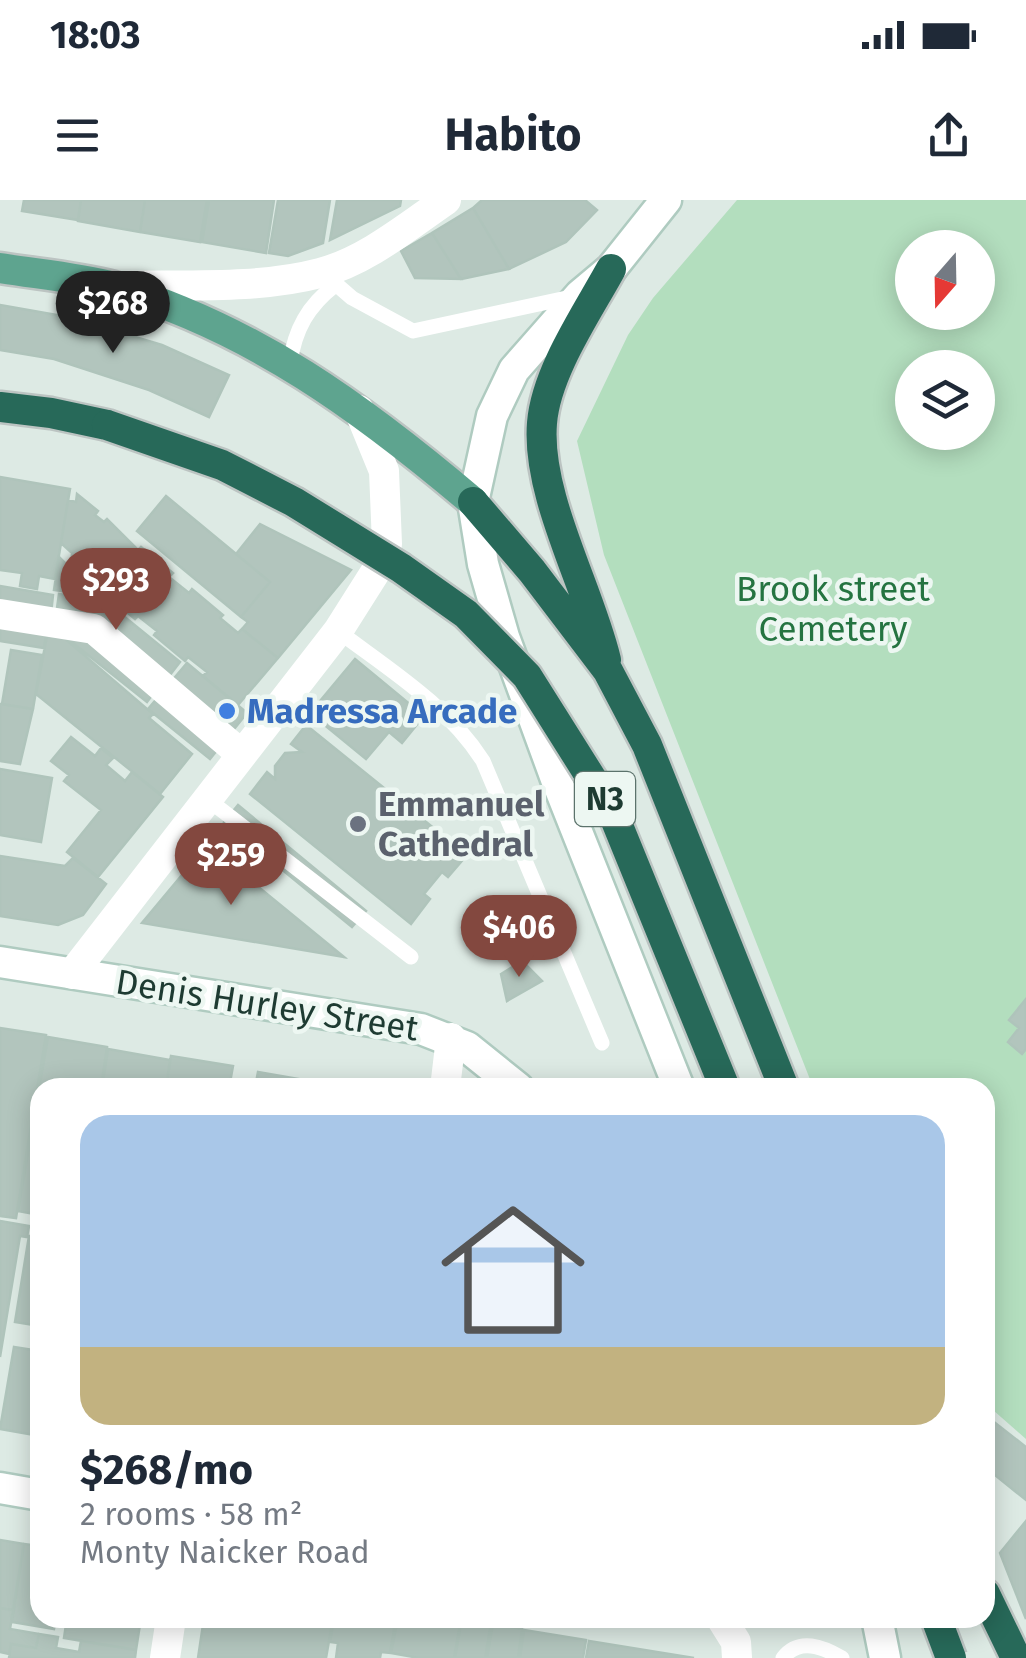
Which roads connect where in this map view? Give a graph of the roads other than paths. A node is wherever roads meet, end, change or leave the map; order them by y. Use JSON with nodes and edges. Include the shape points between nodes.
{"nodes":[{"id":1,"x":446,"y":200,"type":"edge"},
{"id":2,"x":666,"y":200,"type":"edge"},
{"id":3,"x":0,"y":268,"type":"edge"},
{"id":4,"x":610,"y":268,"type":"junction"},
{"id":5,"x":328,"y":278,"type":"junction"},
{"id":6,"x":110,"y":286,"type":"junction"},
{"id":7,"x":580,"y":295,"type":"junction"},
{"id":8,"x":290,"y":364,"type":"junction"},
{"id":9,"x":0,"y":407,"type":"edge"},
{"id":10,"x":359,"y":410,"type":"junction"},
{"id":11,"x":473,"y":502,"type":"junction"},
{"id":12,"x":0,"y":614,"type":"edge"},
{"id":13,"x":338,"y":631,"type":"junction"},
{"id":14,"x":608,"y":672,"type":"junction"},
{"id":15,"x":241,"y":754,"type":"junction"},
{"id":16,"x":206,"y":798,"type":"junction"},
{"id":17,"x":411,"y":956,"type":"dead end"},
{"id":18,"x":0,"y":962,"type":"edge"},
{"id":19,"x":72,"y":974,"type":"junction"},
{"id":20,"x":451,"y":1038,"type":"junction"},
{"id":21,"x":602,"y":1043,"type":"dead end"},
{"id":22,"x":446,"y":1078,"type":"edge"},
{"id":23,"x":506,"y":1078,"type":"edge"},
{"id":24,"x":676,"y":1078,"type":"edge"},
{"id":25,"x":721,"y":1078,"type":"edge"},
{"id":26,"x":780,"y":1078,"type":"edge"},
{"id":27,"x":0,"y":1488,"type":"edge"},
{"id":28,"x":30,"y":1493,"type":"edge"},
{"id":29,"x":995,"y":1615,"type":"edge"},
{"id":30,"x":170,"y":1628,"type":"edge"},
{"id":31,"x":727,"y":1628,"type":"edge"},
{"id":32,"x":879,"y":1628,"type":"edge"},
{"id":33,"x":940,"y":1628,"type":"edge"},
{"id":34,"x":165,"y":1658,"type":"edge"},
{"id":35,"x":737,"y":1658,"type":"edge"},
{"id":36,"x":783,"y":1658,"type":"edge"},
{"id":37,"x":842,"y":1658,"type":"edge"},
{"id":38,"x":885,"y":1658,"type":"edge"},
{"id":39,"x":952,"y":1658,"type":"edge"},
{"id":40,"x":1016,"y":1658,"type":"edge"}],
"edges":[{"from":1,"to":5,"type":"street"},
{"from":2,"to":4,"type":"street"},
{"from":3,"to":6,"type":"main road","number":"N3"},
{"from":4,"to":7,"type":"street"},
{"from":4,"to":14,"type":"highway","via":[[560,364],[542,422],[553,498]]},
{"from":5,"to":6,"type":"street"},
{"from":5,"to":7,"type":"lane","via":[[412,331]]},
{"from":5,"to":8,"type":"lane","via":[[293,342]]},
{"from":6,"to":8,"type":"main road","number":"N3","via":[[204,318]]},
{"from":7,"to":11,"type":"street","via":[[514,370],[492,416]]},
{"from":8,"to":10,"type":"main road","number":"N3"},
{"from":9,"to":25,"type":"highway","number":"N3","bridge":true,"via":[[107,425],[222,465],[294,502],[466,614],[527,676],[612,810]]},
{"from":10,"to":11,"type":"main road","number":"N3"},
{"from":10,"to":13,"type":"street","via":[[384,471],[387,544]]},
{"from":11,"to":14,"type":"highway","number":"N3"},
{"from":11,"to":24,"type":"street","via":[[504,637]]},
{"from":12,"to":15,"type":"street","via":[[94,630]]},
{"from":13,"to":15,"type":"street"},
{"from":13,"to":21,"type":"lane","via":[[451,717],[483,761]]},
{"from":14,"to":26,"type":"highway","number":"N3","via":[[647,745]]},
{"from":15,"to":16,"type":"street"},
{"from":16,"to":17,"type":"lane"},
{"from":16,"to":19,"type":"street"},
{"from":18,"to":19,"type":"street","name":"Denis Hurley Street"},
{"from":19,"to":20,"type":"street","name":"Denis Hurley Street"},
{"from":20,"to":22,"type":"street"},
{"from":20,"to":23,"type":"street","name":"Denis Hurley Street"},
{"from":27,"to":28,"type":"street"},
{"from":29,"to":40,"type":"highway"},
{"from":30,"to":34,"type":"street"},
{"from":31,"to":35,"type":"street"},
{"from":32,"to":38,"type":"street"},
{"from":33,"to":39,"type":"highway","bridge":true},
{"from":36,"to":37,"type":"lane","via":[[800,1646]]}]}
